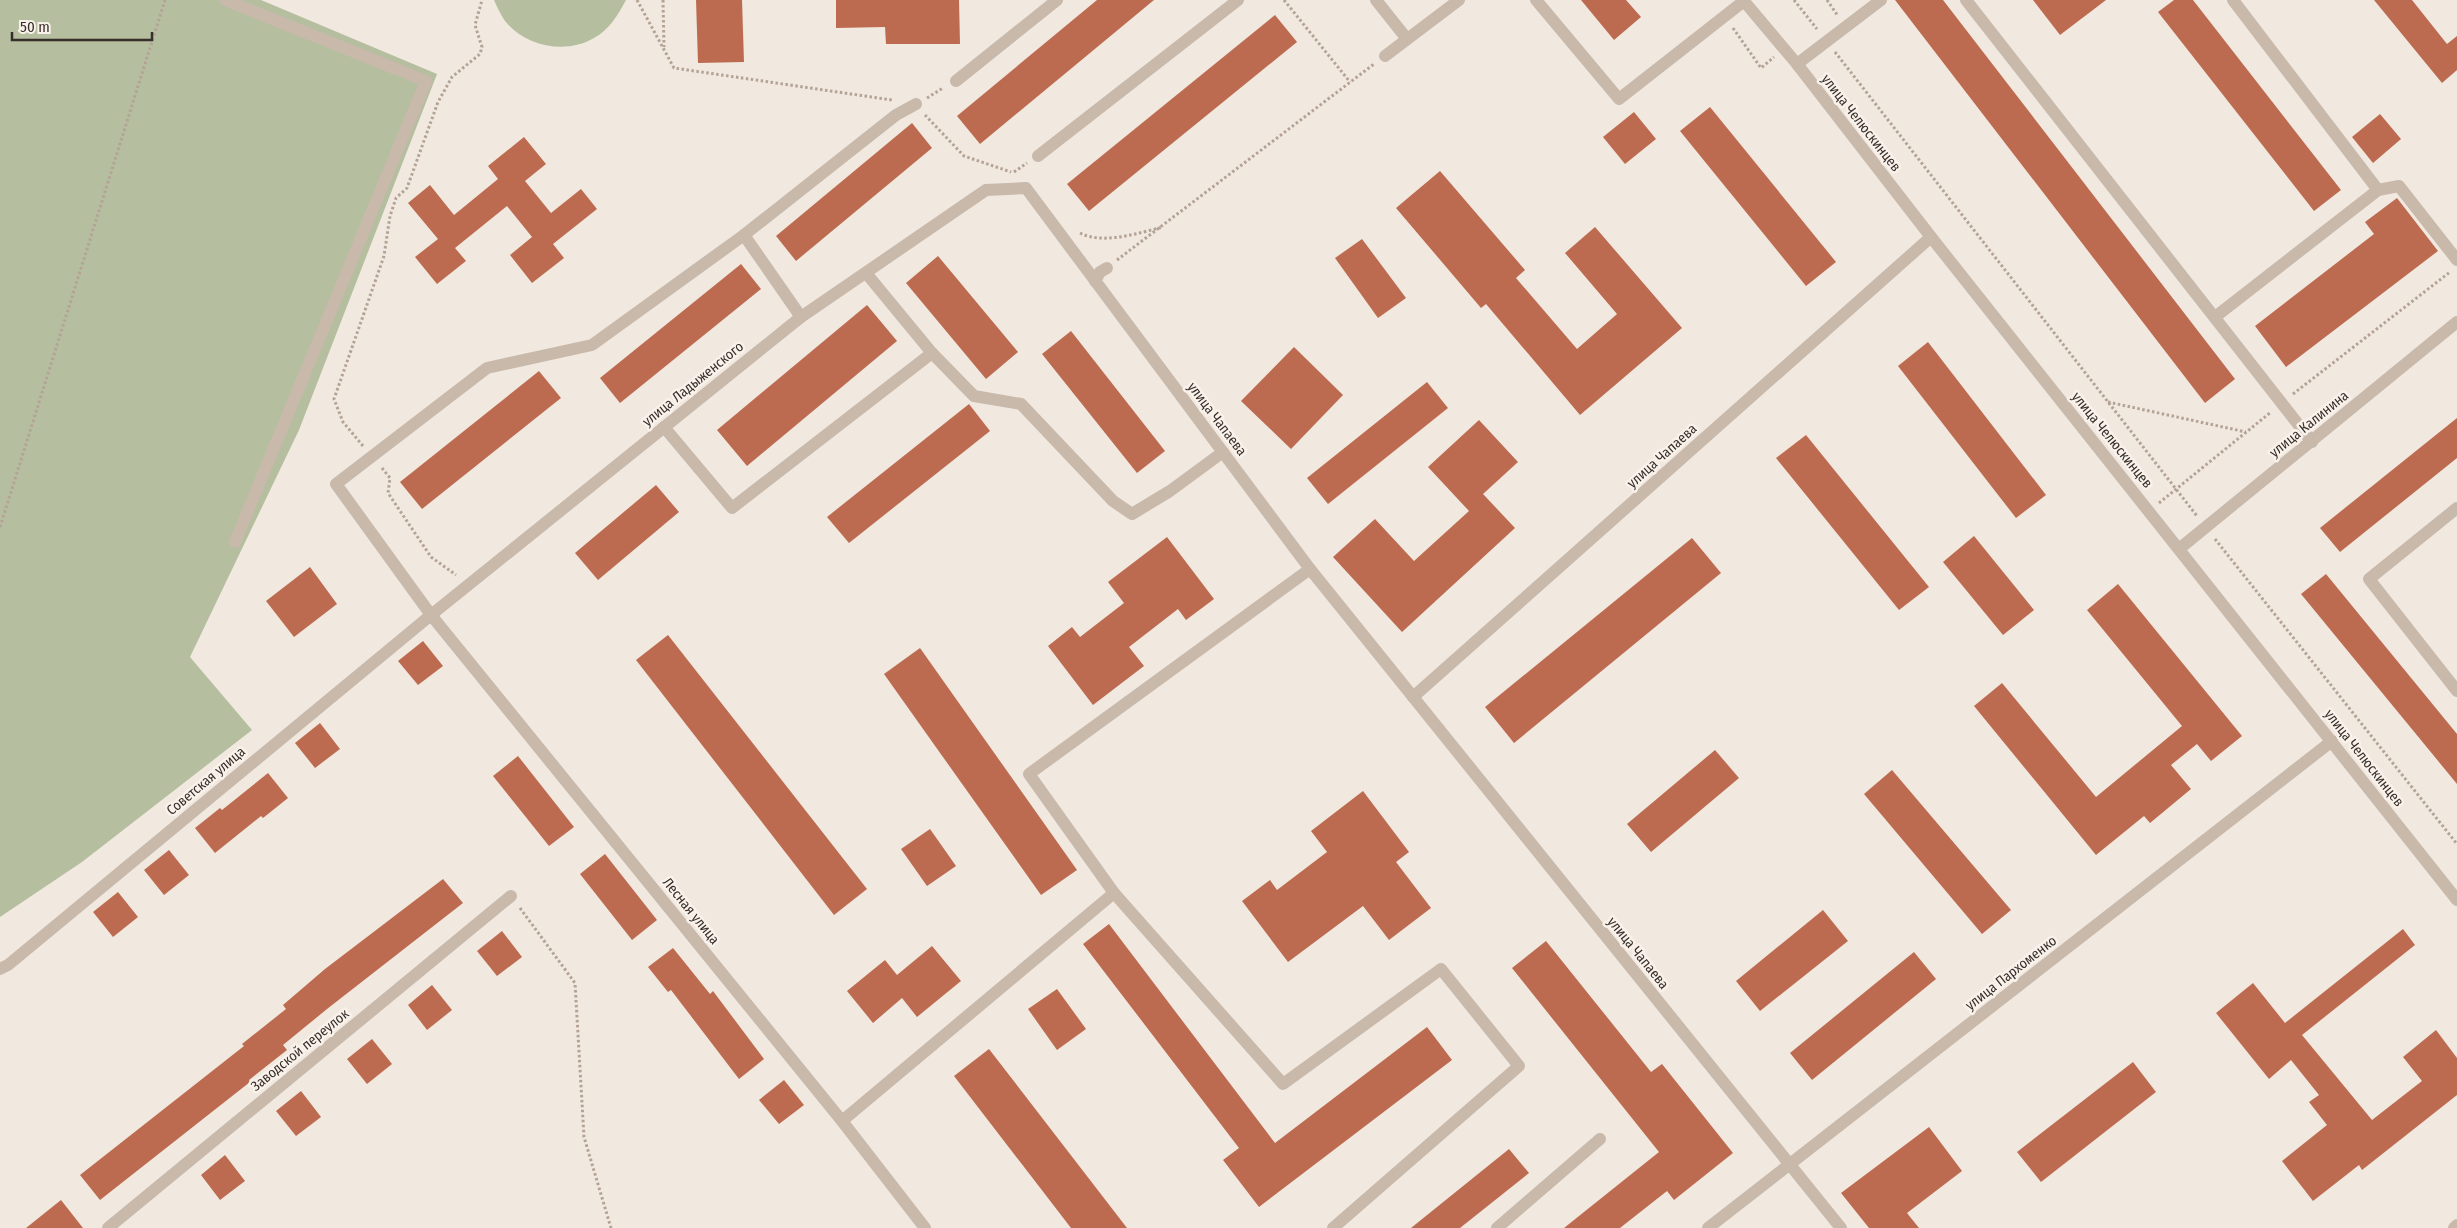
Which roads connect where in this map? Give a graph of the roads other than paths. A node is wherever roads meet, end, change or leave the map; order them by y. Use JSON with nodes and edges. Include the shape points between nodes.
{"nodes":[{"id":1,"x":225,"y":0,"type":"edge"},
{"id":2,"x":1057,"y":0,"type":"edge"},
{"id":3,"x":1238,"y":0,"type":"edge"},
{"id":4,"x":1376,"y":0,"type":"edge"},
{"id":5,"x":1459,"y":0,"type":"edge"},
{"id":6,"x":1536,"y":0,"type":"edge"},
{"id":7,"x":1744,"y":0,"type":"edge"},
{"id":8,"x":1881,"y":0,"type":"edge"},
{"id":9,"x":2234,"y":0,"type":"edge"},
{"id":10,"x":1969,"y":1,"type":"edge"},
{"id":11,"x":1407,"y":39,"type":"junction"},
{"id":12,"x":1384,"y":56,"type":"road end"},
{"id":13,"x":1797,"y":64,"type":"junction"},
{"id":14,"x":956,"y":81,"type":"road end"},
{"id":15,"x":916,"y":104,"type":"road end"},
{"id":16,"x":1038,"y":156,"type":"dead end"},
{"id":17,"x":986,"y":190,"type":"joint"},
{"id":18,"x":2378,"y":190,"type":"junction"},
{"id":19,"x":744,"y":235,"type":"junction"},
{"id":20,"x":1931,"y":237,"type":"junction"},
{"id":21,"x":2457,"y":260,"type":"edge"},
{"id":22,"x":1107,"y":268,"type":"road end"},
{"id":23,"x":866,"y":273,"type":"junction"},
{"id":24,"x":1095,"y":282,"type":"junction"},
{"id":25,"x":801,"y":317,"type":"junction"},
{"id":26,"x":2215,"y":317,"type":"junction"},
{"id":27,"x":2457,"y":322,"type":"edge"},
{"id":28,"x":932,"y":354,"type":"junction"},
{"id":29,"x":664,"y":427,"type":"junction"},
{"id":30,"x":2312,"y":442,"type":"junction"},
{"id":31,"x":1223,"y":452,"type":"junction"},
{"id":32,"x":2457,"y":508,"type":"edge"},
{"id":33,"x":235,"y":542,"type":"dead end"},
{"id":34,"x":2179,"y":549,"type":"junction"},
{"id":35,"x":1310,"y":569,"type":"junction"},
{"id":36,"x":430,"y":615,"type":"junction"},
{"id":37,"x":2457,"y":691,"type":"edge"},
{"id":38,"x":1413,"y":697,"type":"junction"},
{"id":39,"x":2332,"y":741,"type":"junction"},
{"id":40,"x":1114,"y":893,"type":"junction"},
{"id":41,"x":511,"y":896,"type":"road end"},
{"id":42,"x":2457,"y":900,"type":"edge"},
{"id":43,"x":0,"y":969,"type":"edge"},
{"id":44,"x":842,"y":1121,"type":"junction"},
{"id":45,"x":1600,"y":1138,"type":"dead end"},
{"id":46,"x":1789,"y":1165,"type":"junction"},
{"id":47,"x":2457,"y":1225,"type":"edge"},
{"id":48,"x":108,"y":1228,"type":"edge"},
{"id":49,"x":925,"y":1228,"type":"edge"},
{"id":50,"x":1333,"y":1228,"type":"edge"},
{"id":51,"x":1497,"y":1228,"type":"edge"},
{"id":52,"x":1708,"y":1228,"type":"edge"},
{"id":53,"x":1841,"y":1228,"type":"edge"},
{"id":54,"x":2454,"y":1228,"type":"edge"}],
"edges":[{"from":1,"to":33,"type":"street","via":[[426,81]]},
{"from":2,"to":14,"type":"street"},
{"from":3,"to":16,"type":"street"},
{"from":4,"to":11,"type":"street"},
{"from":5,"to":11,"type":"street"},
{"from":6,"to":7,"type":"street","via":[[1619,99]]},
{"from":7,"to":13,"type":"street","name":"улица Челюскинцев"},
{"from":8,"to":13,"type":"street"},
{"from":9,"to":18,"type":"street"},
{"from":10,"to":26,"type":"street"},
{"from":11,"to":12,"type":"street"},
{"from":13,"to":20,"type":"street","name":"улица Челюскинцев"},
{"from":15,"to":19,"type":"street","via":[[896,115]]},
{"from":17,"to":23,"type":"street","name":"улица Ладыженского"},
{"from":17,"to":24,"type":"street","name":"улица Чапаева","via":[[1026,188]]},
{"from":18,"to":21,"type":"street","via":[[2399,186]]},
{"from":18,"to":26,"type":"street"},
{"from":19,"to":25,"type":"street"},
{"from":19,"to":36,"type":"street","name":"Лесная улица","via":[[592,345],[487,368],[336,484]]},
{"from":20,"to":34,"type":"street","name":"улица Челюскинцев"},
{"from":20,"to":38,"type":"street","name":"улица Чапаева"},
{"from":22,"to":24,"type":"street","via":[[1100,272]]},
{"from":23,"to":25,"type":"street","name":"улица Ладыженского"},
{"from":23,"to":28,"type":"street"},
{"from":24,"to":31,"type":"street","name":"улица Чапаева"},
{"from":25,"to":29,"type":"street","name":"улица Ладыженского"},
{"from":26,"to":30,"type":"street"},
{"from":27,"to":30,"type":"street","name":"улица Калинина"},
{"from":28,"to":29,"type":"street","via":[[732,508]]},
{"from":28,"to":31,"type":"street","via":[[974,396],[1021,404],[1113,501],[1132,514]]},
{"from":29,"to":36,"type":"street","name":"улица Ладыженского"},
{"from":30,"to":34,"type":"street","name":"улица Калинина"},
{"from":31,"to":35,"type":"street","name":"улица Чапаева"},
{"from":32,"to":37,"type":"street","via":[[2370,579]]},
{"from":34,"to":39,"type":"street","name":"улица Челюскинцев"},
{"from":35,"to":38,"type":"street","name":"улица Чапаева"},
{"from":35,"to":40,"type":"street","via":[[1029,774]]},
{"from":36,"to":43,"type":"street","name":"Советская улица"},
{"from":36,"to":44,"type":"street","name":"Лесная улица"},
{"from":38,"to":46,"type":"street","name":"улица Чапаева"},
{"from":39,"to":42,"type":"street","name":"улица Челюскинцев"},
{"from":39,"to":46,"type":"street","name":"улица Пархоменко"},
{"from":40,"to":44,"type":"street"},
{"from":40,"to":50,"type":"street","via":[[1283,1084],[1441,969],[1519,1066]]},
{"from":41,"to":48,"type":"street","name":"Заводской переулок"},
{"from":44,"to":49,"type":"street","name":"Лесная улица"},
{"from":45,"to":51,"type":"street"},
{"from":46,"to":52,"type":"street","name":"улица Пархоменко"},
{"from":46,"to":53,"type":"street","name":"улица Чапаева"},
{"from":47,"to":54,"type":"street"}]}
